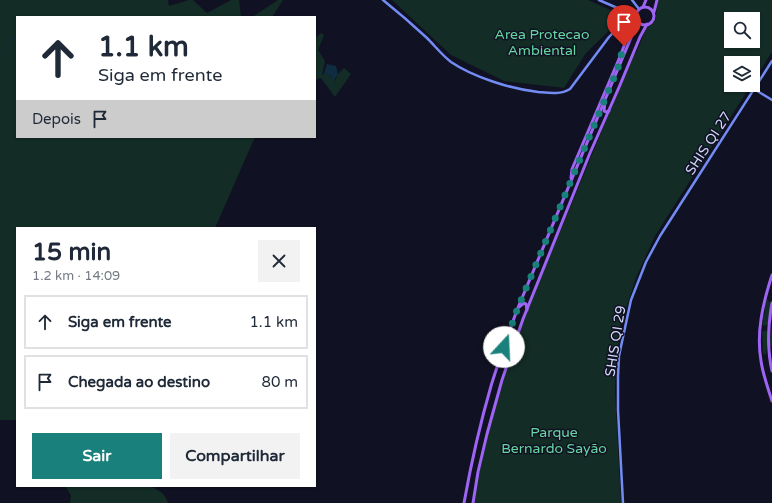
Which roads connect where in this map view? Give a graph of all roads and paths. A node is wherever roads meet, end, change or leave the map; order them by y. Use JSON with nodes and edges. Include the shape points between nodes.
{"nodes":[{"id":1,"x":383,"y":0,"type":"edge"},
{"id":2,"x":599,"y":0,"type":"edge"},
{"id":3,"x":632,"y":0,"type":"edge"},
{"id":4,"x":646,"y":0,"type":"edge"},
{"id":5,"x":657,"y":0,"type":"edge"},
{"id":6,"x":643,"y":7,"type":"junction"},
{"id":7,"x":639,"y":9,"type":"junction"},
{"id":8,"x":654,"y":12,"type":"junction"},
{"id":9,"x":633,"y":15,"type":"junction"},
{"id":10,"x":624,"y":21,"type":"junction"},
{"id":11,"x":638,"y":22,"type":"junction"},
{"id":12,"x":647,"y":24,"type":"junction"},
{"id":13,"x":630,"y":30,"type":"junction"},
{"id":14,"x":622,"y":52,"type":"junction"},
{"id":15,"x":772,"y":61,"type":"edge"},
{"id":16,"x":618,"y":68,"type":"junction"},
{"id":17,"x":760,"y":80,"type":"edge"},
{"id":18,"x":752,"y":92,"type":"edge"},
{"id":19,"x":759,"y":92,"type":"edge"},
{"id":20,"x":605,"y":100,"type":"junction"},
{"id":21,"x":772,"y":100,"type":"edge"},
{"id":22,"x":609,"y":111,"type":"junction"},
{"id":23,"x":570,"y":182,"type":"junction"},
{"id":24,"x":660,"y":236,"type":"joint"},
{"id":25,"x":772,"y":275,"type":"edge"},
{"id":26,"x":772,"y":302,"type":"edge"},
{"id":27,"x":517,"y":310,"type":"junction"},
{"id":28,"x":526,"y":312,"type":"junction"},
{"id":29,"x":760,"y":356,"type":"junction"},
{"id":30,"x":769,"y":356,"type":"junction"},
{"id":31,"x":761,"y":361,"type":"junction"},
{"id":32,"x":770,"y":361,"type":"junction"},
{"id":33,"x":772,"y":371,"type":"edge"},
{"id":34,"x":772,"y":401,"type":"edge"},
{"id":35,"x":464,"y":503,"type":"edge"},
{"id":36,"x":473,"y":503,"type":"edge"},
{"id":37,"x":623,"y":503,"type":"edge"}],
"edges":[{"from":1,"to":10,"type":"street","via":[[446,58],[460,67],[472,74],[527,91],[554,93],[570,89]]},
{"from":2,"to":9,"type":"street"},
{"from":3,"to":7,"type":"street"},
{"from":4,"to":6,"type":"main road"},
{"from":5,"to":8,"type":"main road"},
{"from":6,"to":7,"type":"main road"},
{"from":6,"to":8,"type":"main road"},
{"from":7,"to":9,"type":"main road"},
{"from":8,"to":12,"type":"main road","via":[[653,20]]},
{"from":9,"to":10,"type":"street"},
{"from":9,"to":11,"type":"main road"},
{"from":9,"to":13,"type":"main road","via":[[635,19]]},
{"from":10,"to":13,"type":"street","via":[[629,24]]},
{"from":11,"to":12,"type":"main road"},
{"from":11,"to":16,"type":"main road"},
{"from":12,"to":22,"type":"main road"},
{"from":13,"to":14,"type":"main road"},
{"from":14,"to":16,"type":"main road"},
{"from":14,"to":23,"type":"main road","via":[[572,169]]},
{"from":15,"to":17,"type":"street","name":"SHIS QI 27"},
{"from":16,"to":20,"type":"main road"},
{"from":18,"to":24,"type":"street","name":"SHIS QI 27"},
{"from":19,"to":21,"type":"street"},
{"from":20,"to":22,"type":"main road","via":[[604,110]]},
{"from":20,"to":23,"type":"main road"},
{"from":22,"to":28,"type":"main road"},
{"from":23,"to":27,"type":"main road"},
{"from":24,"to":37,"type":"street","name":"SHIS QI 29","via":[[646,262],[631,300],[619,356],[618,410]]},
{"from":25,"to":29,"type":"main road","via":[[761,312]]},
{"from":26,"to":30,"type":"main road"},
{"from":27,"to":28,"type":"main road","via":[[524,303]]},
{"from":27,"to":35,"type":"main road","via":[[488,396]]},
{"from":28,"to":36,"type":"main road","via":[[502,380],[487,434]]},
{"from":29,"to":30,"type":"main road"},
{"from":29,"to":31,"type":"main road"},
{"from":30,"to":32,"type":"main road"},
{"from":31,"to":32,"type":"main road"},
{"from":31,"to":34,"type":"main road"},
{"from":32,"to":33,"type":"main road"}]}
